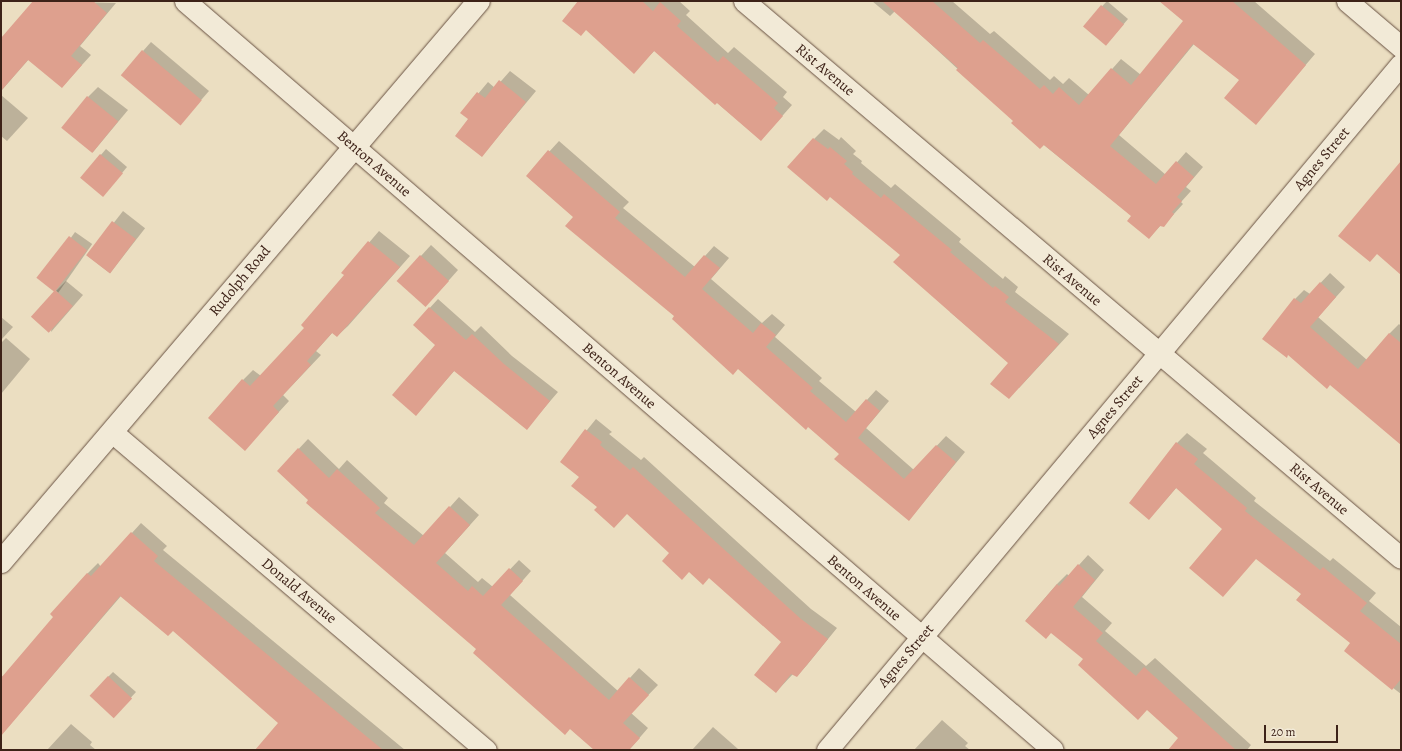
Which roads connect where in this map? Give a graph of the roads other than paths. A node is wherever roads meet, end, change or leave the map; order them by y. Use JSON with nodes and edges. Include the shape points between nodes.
{"nodes":[{"id":1,"x":185,"y":1,"type":"edge"},
{"id":2,"x":479,"y":1,"type":"edge"},
{"id":3,"x":744,"y":1,"type":"edge"},
{"id":4,"x":1347,"y":1,"type":"edge"},
{"id":5,"x":1401,"y":47,"type":"edge"},
{"id":6,"x":1401,"y":64,"type":"edge"},
{"id":7,"x":354,"y":146,"type":"junction"},
{"id":8,"x":1159,"y":354,"type":"junction"},
{"id":9,"x":112,"y":432,"type":"junction"},
{"id":10,"x":1401,"y":558,"type":"edge"},
{"id":11,"x":1,"y":562,"type":"edge"},
{"id":12,"x":921,"y":638,"type":"junction"},
{"id":13,"x":486,"y":750,"type":"edge"},
{"id":14,"x":827,"y":750,"type":"edge"},
{"id":15,"x":1053,"y":750,"type":"edge"}],
"edges":[{"from":1,"to":7,"type":"street","name":"Benton Avenue"},
{"from":2,"to":7,"type":"street","name":"Rudolph Road"},
{"from":3,"to":8,"type":"street","name":"Rist Avenue"},
{"from":4,"to":5,"type":"street"},
{"from":6,"to":8,"type":"street","name":"Agnes Street"},
{"from":7,"to":9,"type":"street","name":"Rudolph Road"},
{"from":7,"to":12,"type":"street","name":"Benton Avenue"},
{"from":8,"to":10,"type":"street","name":"Rist Avenue"},
{"from":8,"to":12,"type":"street","name":"Agnes Street"},
{"from":9,"to":11,"type":"street","name":"Rudolph Road"},
{"from":9,"to":13,"type":"street","name":"Donald Avenue"},
{"from":12,"to":14,"type":"street","name":"Agnes Street"},
{"from":12,"to":15,"type":"street","name":"Benton Avenue"}]}
